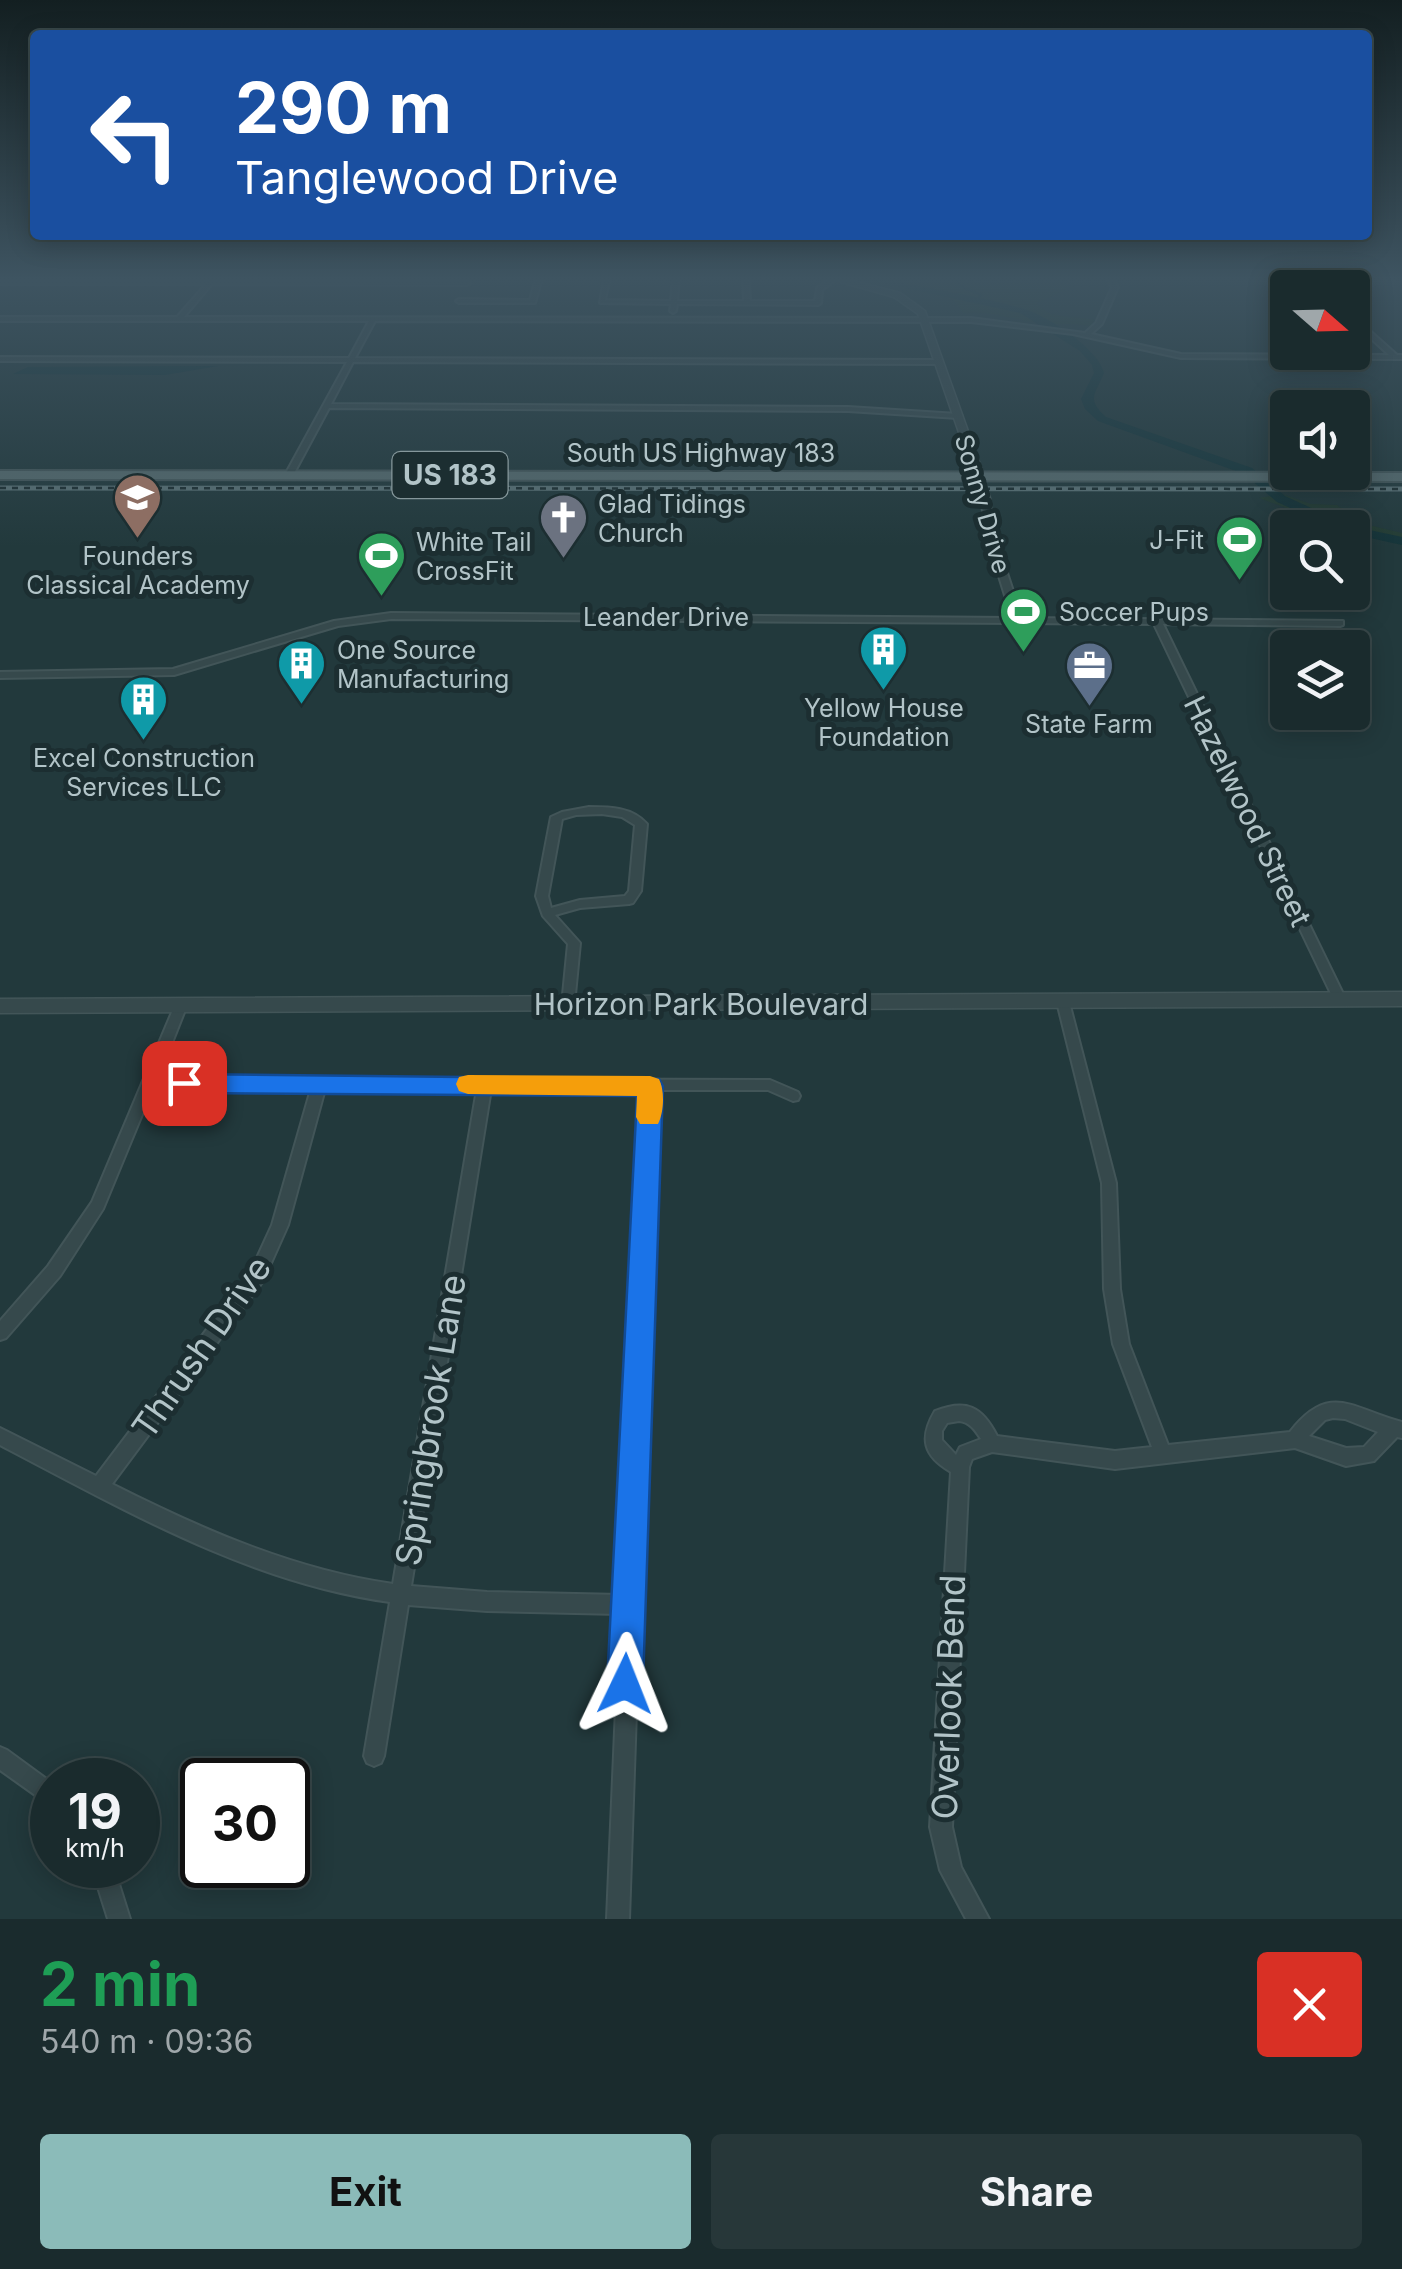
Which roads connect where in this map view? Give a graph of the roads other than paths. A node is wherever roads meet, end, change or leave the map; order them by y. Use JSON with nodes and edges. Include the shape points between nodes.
{"nodes":[{"id":1,"x":348,"y":368,"type":"edge"},
{"id":2,"x":941,"y":368,"type":"edge"},
{"id":3,"x":326,"y":406,"type":"junction"},
{"id":4,"x":958,"y":416,"type":"junction"},
{"id":5,"x":0,"y":474,"type":"edge"},
{"id":6,"x":289,"y":475,"type":"junction"},
{"id":7,"x":978,"y":476,"type":"junction"},
{"id":8,"x":1402,"y":477,"type":"edge"},
{"id":9,"x":1018,"y":618,"type":"junction"},
{"id":10,"x":1157,"y":621,"type":"junction"},
{"id":11,"x":1340,"y":623,"type":"dead end"},
{"id":12,"x":0,"y":676,"type":"edge"},
{"id":13,"x":547,"y":913,"type":"junction"},
{"id":14,"x":1402,"y":999,"type":"edge"},
{"id":15,"x":1340,"y":1000,"type":"junction"},
{"id":16,"x":1064,"y":1002,"type":"junction"},
{"id":17,"x":568,"y":1004,"type":"junction"},
{"id":18,"x":181,"y":1005,"type":"junction"},
{"id":19,"x":0,"y":1006,"type":"edge"},
{"id":20,"x":150,"y":1083,"type":"junction"},
{"id":21,"x":319,"y":1084,"type":"junction"},
{"id":22,"x":485,"y":1084,"type":"junction"},
{"id":23,"x":650,"y":1086,"type":"junction"},
{"id":24,"x":793,"y":1096,"type":"dead end"},
{"id":25,"x":0,"y":1333,"type":"edge"},
{"id":26,"x":1398,"y":1429,"type":"edge"},
{"id":27,"x":0,"y":1436,"type":"edge"},
{"id":28,"x":1296,"y":1440,"type":"junction"},
{"id":29,"x":992,"y":1444,"type":"junction"},
{"id":30,"x":1163,"y":1454,"type":"junction"},
{"id":31,"x":960,"y":1466,"type":"junction"},
{"id":32,"x":100,"y":1487,"type":"junction"},
{"id":33,"x":401,"y":1593,"type":"junction"},
{"id":34,"x":628,"y":1605,"type":"junction"},
{"id":35,"x":374,"y":1756,"type":"dead end"},
{"id":36,"x":0,"y":1758,"type":"edge"},
{"id":37,"x":30,"y":1779,"type":"edge"},
{"id":38,"x":109,"y":1888,"type":"edge"},
{"id":39,"x":119,"y":1919,"type":"edge"},
{"id":40,"x":618,"y":1919,"type":"edge"},
{"id":41,"x":978,"y":1919,"type":"edge"}],
"edges":[{"from":1,"to":3,"type":"street"},
{"from":2,"to":4,"type":"street","name":"Sonny Drive"},
{"from":3,"to":4,"type":"street","via":[[848,408]]},
{"from":3,"to":6,"type":"street"},
{"from":4,"to":7,"type":"street","name":"Sonny Drive"},
{"from":5,"to":6,"type":"main road","name":"South US Highway 183","number":"US 183"},
{"from":6,"to":7,"type":"main road","name":"South US Highway 183","number":"US 183"},
{"from":7,"to":8,"type":"main road","name":"South US Highway 183","number":"US 183"},
{"from":7,"to":9,"type":"street","name":"Sonny Drive"},
{"from":9,"to":10,"type":"street","name":"Leander Drive"},
{"from":9,"to":12,"type":"street","name":"Leander Drive","via":[[380,617],[174,672]]},
{"from":10,"to":11,"type":"street","name":"Leander Drive"},
{"from":10,"to":15,"type":"street","name":"Hazelwood Street"},
{"from":13,"to":13,"type":"street","via":[[629,900],[635,891],[637,816],[557,817],[542,896]]},
{"from":13,"to":17,"type":"street","via":[[574,942]]},
{"from":14,"to":15,"type":"street","name":"Horizon Park Boulevard"},
{"from":15,"to":16,"type":"street","name":"Horizon Park Boulevard"},
{"from":16,"to":17,"type":"street","name":"Horizon Park Boulevard"},
{"from":16,"to":30,"type":"street","via":[[1109,1182],[1121,1344]]},
{"from":17,"to":18,"type":"street","name":"Horizon Park Boulevard"},
{"from":18,"to":19,"type":"street","name":"Horizon Park Boulevard"},
{"from":18,"to":20,"type":"street"},
{"from":20,"to":21,"type":"street"},
{"from":20,"to":25,"type":"street","via":[[98,1205],[54,1271]]},
{"from":21,"to":22,"type":"street"},
{"from":21,"to":32,"type":"street","name":"Thrush Drive","via":[[280,1225],[257,1276]]},
{"from":22,"to":23,"type":"street"},
{"from":22,"to":33,"type":"street","name":"Springbrook Lane"},
{"from":23,"to":24,"type":"street","via":[[770,1084]]},
{"from":23,"to":34,"type":"street"},
{"from":26,"to":28,"type":"street","via":[[1368,1455],[1346,1457]]},
{"from":26,"to":28,"type":"street","via":[[1336,1408],[1318,1413]]},
{"from":27,"to":32,"type":"street"},
{"from":28,"to":30,"type":"street"},
{"from":29,"to":30,"type":"street","via":[[1115,1460]]},
{"from":29,"to":31,"type":"street","via":[[966,1453]]},
{"from":29,"to":31,"type":"street","via":[[976,1417],[965,1412],[940,1418],[933,1442]]},
{"from":31,"to":41,"type":"street","name":"Overlook Bend","via":[[941,1827],[950,1870]]},
{"from":32,"to":33,"type":"street","via":[[260,1560]]},
{"from":33,"to":34,"type":"street"},
{"from":33,"to":35,"type":"street","name":"Springbrook Lane"},
{"from":34,"to":40,"type":"street"},
{"from":36,"to":37,"type":"street"},
{"from":38,"to":39,"type":"street"}]}
